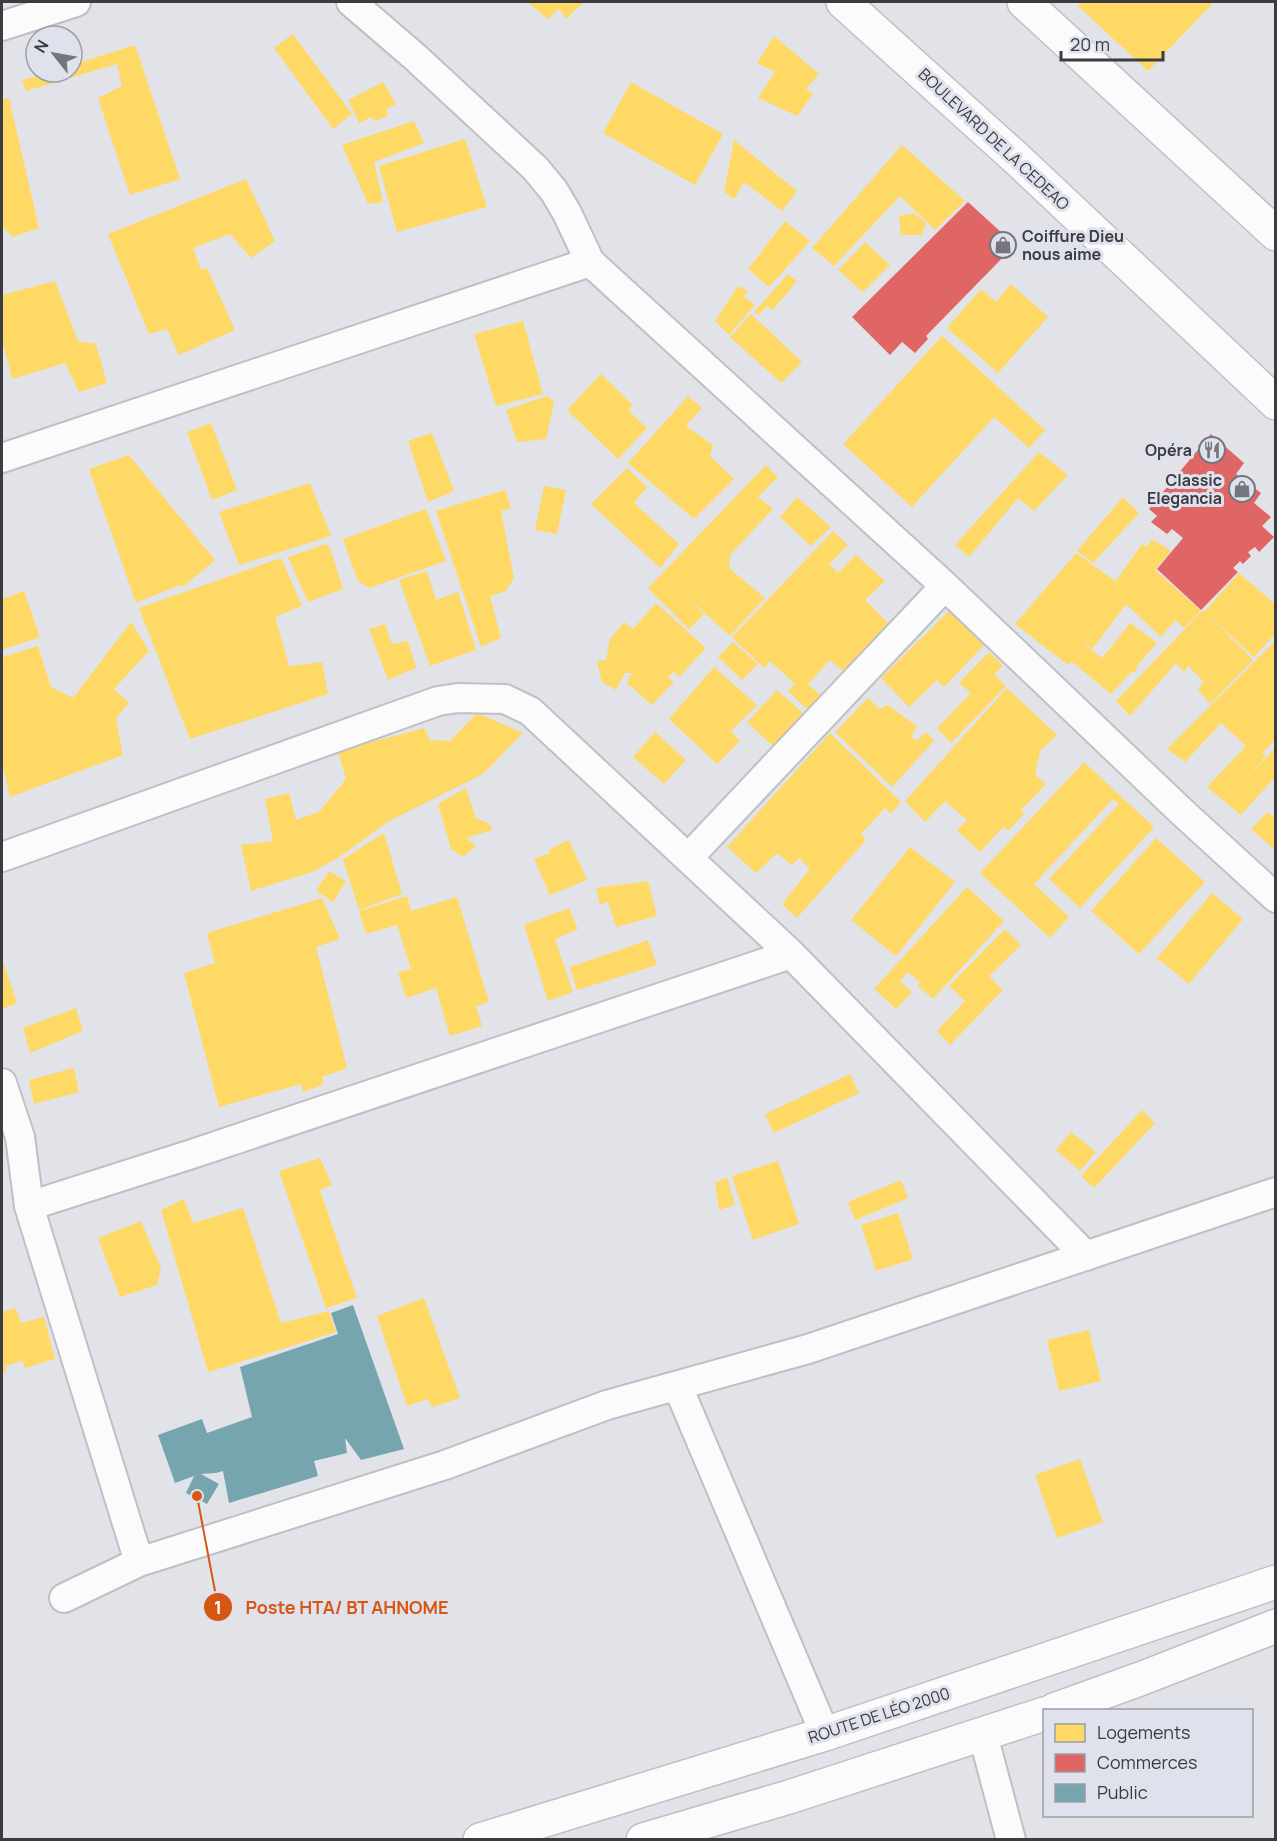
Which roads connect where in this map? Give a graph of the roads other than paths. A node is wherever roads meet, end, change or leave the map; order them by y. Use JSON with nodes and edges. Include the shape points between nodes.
{"nodes":[{"id":1,"x":76,"y":2,"type":"edge"},
{"id":2,"x":351,"y":2,"type":"edge"},
{"id":3,"x":843,"y":2,"type":"edge"},
{"id":4,"x":1024,"y":2,"type":"edge"},
{"id":5,"x":2,"y":26,"type":"edge"},
{"id":6,"x":1271,"y":221,"type":"edge"},
{"id":7,"x":590,"y":262,"type":"junction"},
{"id":8,"x":1275,"y":403,"type":"edge"},
{"id":9,"x":2,"y":458,"type":"edge"},
{"id":10,"x":945,"y":586,"type":"junction"},
{"id":11,"x":2,"y":857,"type":"edge"},
{"id":12,"x":689,"y":857,"type":"junction"},
{"id":13,"x":1275,"y":898,"type":"edge"},
{"id":14,"x":791,"y":954,"type":"junction"},
{"id":15,"x":2,"y":1083,"type":"edge"},
{"id":16,"x":11,"y":1140,"type":"edge"},
{"id":17,"x":1275,"y":1192,"type":"edge"},
{"id":18,"x":29,"y":1206,"type":"junction"},
{"id":19,"x":1086,"y":1256,"type":"junction"},
{"id":20,"x":678,"y":1387,"type":"junction"},
{"id":21,"x":139,"y":1562,"type":"junction"},
{"id":22,"x":1275,"y":1582,"type":"edge"},
{"id":23,"x":64,"y":1598,"type":"dead end"},
{"id":24,"x":1275,"y":1626,"type":"edge"},
{"id":25,"x":1057,"y":1709,"type":"edge"},
{"id":26,"x":1043,"y":1714,"type":"edge"},
{"id":27,"x":825,"y":1734,"type":"junction"},
{"id":28,"x":983,"y":1735,"type":"junction"},
{"id":29,"x":480,"y":1839,"type":"edge"},
{"id":30,"x":643,"y":1839,"type":"edge"},
{"id":31,"x":1011,"y":1839,"type":"edge"}],
"edges":[{"from":1,"to":5,"type":"street"},
{"from":2,"to":7,"type":"street","via":[[535,168],[567,213]]},
{"from":3,"to":8,"type":"street","name":"BOULEVARD DE LA CEDEAO","via":[[1017,159]]},
{"from":4,"to":6,"type":"street"},
{"from":7,"to":9,"type":"street"},
{"from":7,"to":10,"type":"street"},
{"from":10,"to":12,"type":"street"},
{"from":10,"to":13,"type":"street"},
{"from":11,"to":12,"type":"street","via":[[438,700],[484,697],[505,699],[530,711]]},
{"from":12,"to":14,"type":"street"},
{"from":14,"to":18,"type":"street"},
{"from":14,"to":19,"type":"street"},
{"from":15,"to":16,"type":"street"},
{"from":16,"to":18,"type":"street"},
{"from":17,"to":19,"type":"street"},
{"from":18,"to":21,"type":"street"},
{"from":19,"to":20,"type":"street","via":[[808,1349]]},
{"from":20,"to":21,"type":"street","via":[[607,1405],[445,1465]]},
{"from":20,"to":27,"type":"street"},
{"from":21,"to":23,"type":"street"},
{"from":22,"to":27,"type":"street","name":"ROUTE DE LÉO 2000"},
{"from":24,"to":25,"type":"street"},
{"from":26,"to":28,"type":"street"},
{"from":27,"to":29,"type":"street","name":"ROUTE DE LÉO 2000"},
{"from":28,"to":30,"type":"street"},
{"from":28,"to":31,"type":"street"}]}
